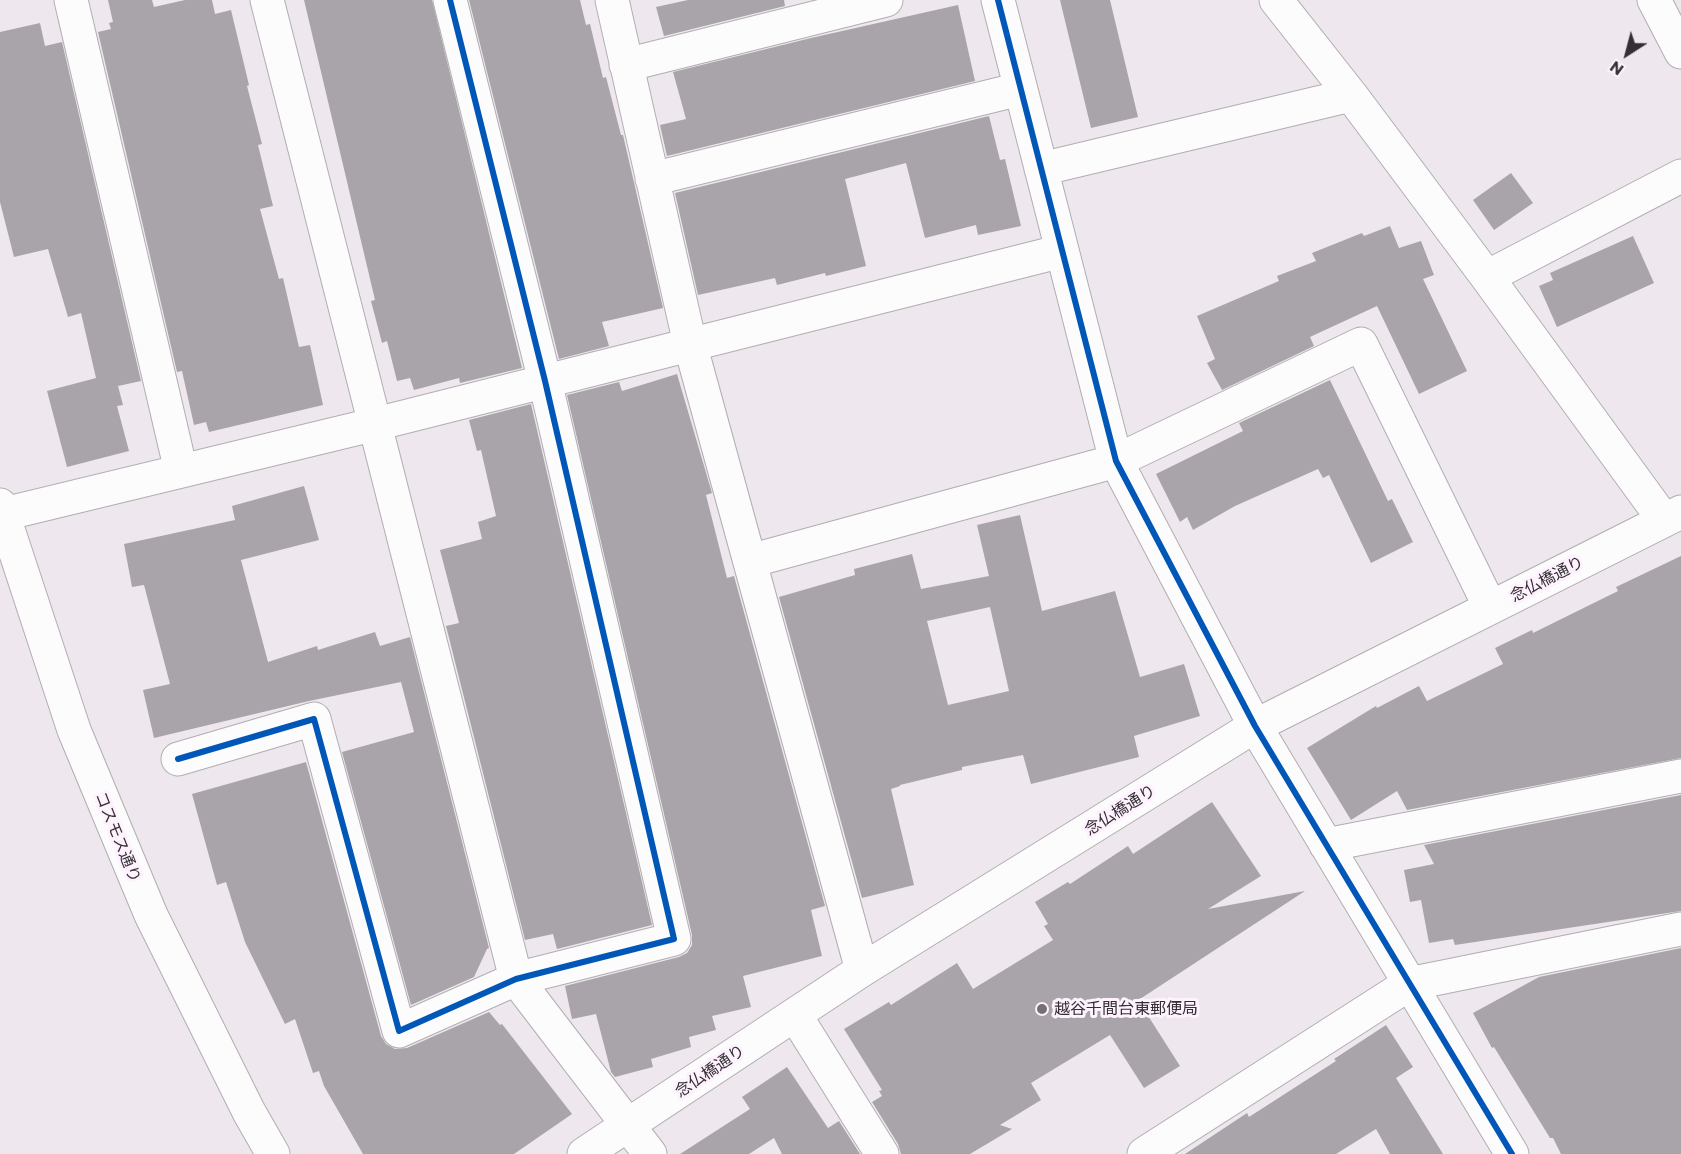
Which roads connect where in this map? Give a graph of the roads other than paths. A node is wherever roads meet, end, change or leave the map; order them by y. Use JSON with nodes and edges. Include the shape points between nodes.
{"nodes":[{"id":1,"x":71,"y":0,"type":"edge"},
{"id":2,"x":267,"y":0,"type":"edge"},
{"id":3,"x":450,"y":0,"type":"edge"},
{"id":4,"x":612,"y":0,"type":"edge"},
{"id":5,"x":886,"y":0,"type":"edge"},
{"id":6,"x":998,"y":0,"type":"edge"},
{"id":7,"x":1276,"y":0,"type":"edge"},
{"id":8,"x":1654,"y":0,"type":"edge"},
{"id":9,"x":1681,"y":52,"type":"edge"},
{"id":10,"x":626,"y":65,"type":"junction"},
{"id":11,"x":1020,"y":89,"type":"junction"},
{"id":12,"x":1351,"y":95,"type":"junction"},
{"id":13,"x":1041,"y":169,"type":"junction"},
{"id":14,"x":1681,"y":176,"type":"edge"},
{"id":15,"x":652,"y":179,"type":"junction"},
{"id":16,"x":1062,"y":251,"type":"junction"},
{"id":17,"x":1487,"y":277,"type":"junction"},
{"id":18,"x":690,"y":344,"type":"junction"},
{"id":19,"x":545,"y":381,"type":"junction"},
{"id":20,"x":376,"y":424,"type":"junction"},
{"id":21,"x":1116,"y":461,"type":"junction"},
{"id":22,"x":181,"y":471,"type":"junction"},
{"id":23,"x":1,"y":511,"type":"edge"},
{"id":24,"x":1673,"y":516,"type":"edge"},
{"id":25,"x":750,"y":561,"type":"junction"},
{"id":26,"x":1490,"y":608,"type":"junction"},
{"id":27,"x":1256,"y":726,"type":"junction"},
{"id":28,"x":178,"y":759,"type":"dead end"},
{"id":29,"x":1681,"y":776,"type":"edge"},
{"id":30,"x":1326,"y":845,"type":"junction"},
{"id":31,"x":1681,"y":929,"type":"edge"},
{"id":32,"x":862,"y":970,"type":"junction"},
{"id":33,"x":516,"y":979,"type":"junction"},
{"id":34,"x":1409,"y":984,"type":"junction"},
{"id":35,"x":795,"y":1015,"type":"junction"},
{"id":36,"x":629,"y":1126,"type":"junction"},
{"id":37,"x":1159,"y":1150,"type":"edge"},
{"id":38,"x":273,"y":1154,"type":"edge"},
{"id":39,"x":584,"y":1154,"type":"edge"},
{"id":40,"x":650,"y":1154,"type":"edge"},
{"id":41,"x":882,"y":1154,"type":"edge"},
{"id":42,"x":1512,"y":1154,"type":"edge"}],
"edges":[{"from":1,"to":22,"type":"street"},
{"from":2,"to":20,"type":"street"},
{"from":3,"to":19,"type":"street"},
{"from":4,"to":10,"type":"street"},
{"from":5,"to":10,"type":"street"},
{"from":6,"to":11,"type":"street"},
{"from":7,"to":12,"type":"street"},
{"from":8,"to":9,"type":"street"},
{"from":10,"to":15,"type":"street"},
{"from":11,"to":13,"type":"street"},
{"from":11,"to":15,"type":"street"},
{"from":12,"to":13,"type":"street"},
{"from":12,"to":17,"type":"street"},
{"from":13,"to":16,"type":"street"},
{"from":14,"to":17,"type":"street"},
{"from":15,"to":18,"type":"street"},
{"from":16,"to":18,"type":"street"},
{"from":16,"to":21,"type":"street"},
{"from":17,"to":24,"type":"street"},
{"from":18,"to":19,"type":"street"},
{"from":18,"to":25,"type":"street"},
{"from":19,"to":20,"type":"street"},
{"from":19,"to":33,"type":"street","via":[[674,939]]},
{"from":20,"to":22,"type":"street"},
{"from":20,"to":33,"type":"street"},
{"from":21,"to":25,"type":"street"},
{"from":21,"to":26,"type":"street","via":[[1361,344]]},
{"from":21,"to":27,"type":"street"},
{"from":22,"to":23,"type":"street"},
{"from":23,"to":38,"type":"street","name":"コスモス通り","via":[[74,730],[151,915]]},
{"from":24,"to":26,"type":"street","name":"念仏橋通り"},
{"from":25,"to":32,"type":"street"},
{"from":26,"to":27,"type":"street","name":"念仏橋通り"},
{"from":27,"to":30,"type":"street"},
{"from":27,"to":32,"type":"street","name":"念仏橋通り"},
{"from":28,"to":33,"type":"street","via":[[314,719],[399,1031]]},
{"from":29,"to":30,"type":"street"},
{"from":30,"to":34,"type":"street"},
{"from":31,"to":34,"type":"street"},
{"from":32,"to":35,"type":"street","name":"念仏橋通り"},
{"from":33,"to":36,"type":"street"},
{"from":34,"to":37,"type":"street"},
{"from":34,"to":42,"type":"street"},
{"from":35,"to":36,"type":"street","name":"念仏橋通り"},
{"from":35,"to":41,"type":"street"},
{"from":36,"to":39,"type":"street","name":"念仏橋通り"},
{"from":36,"to":40,"type":"street"}]}
